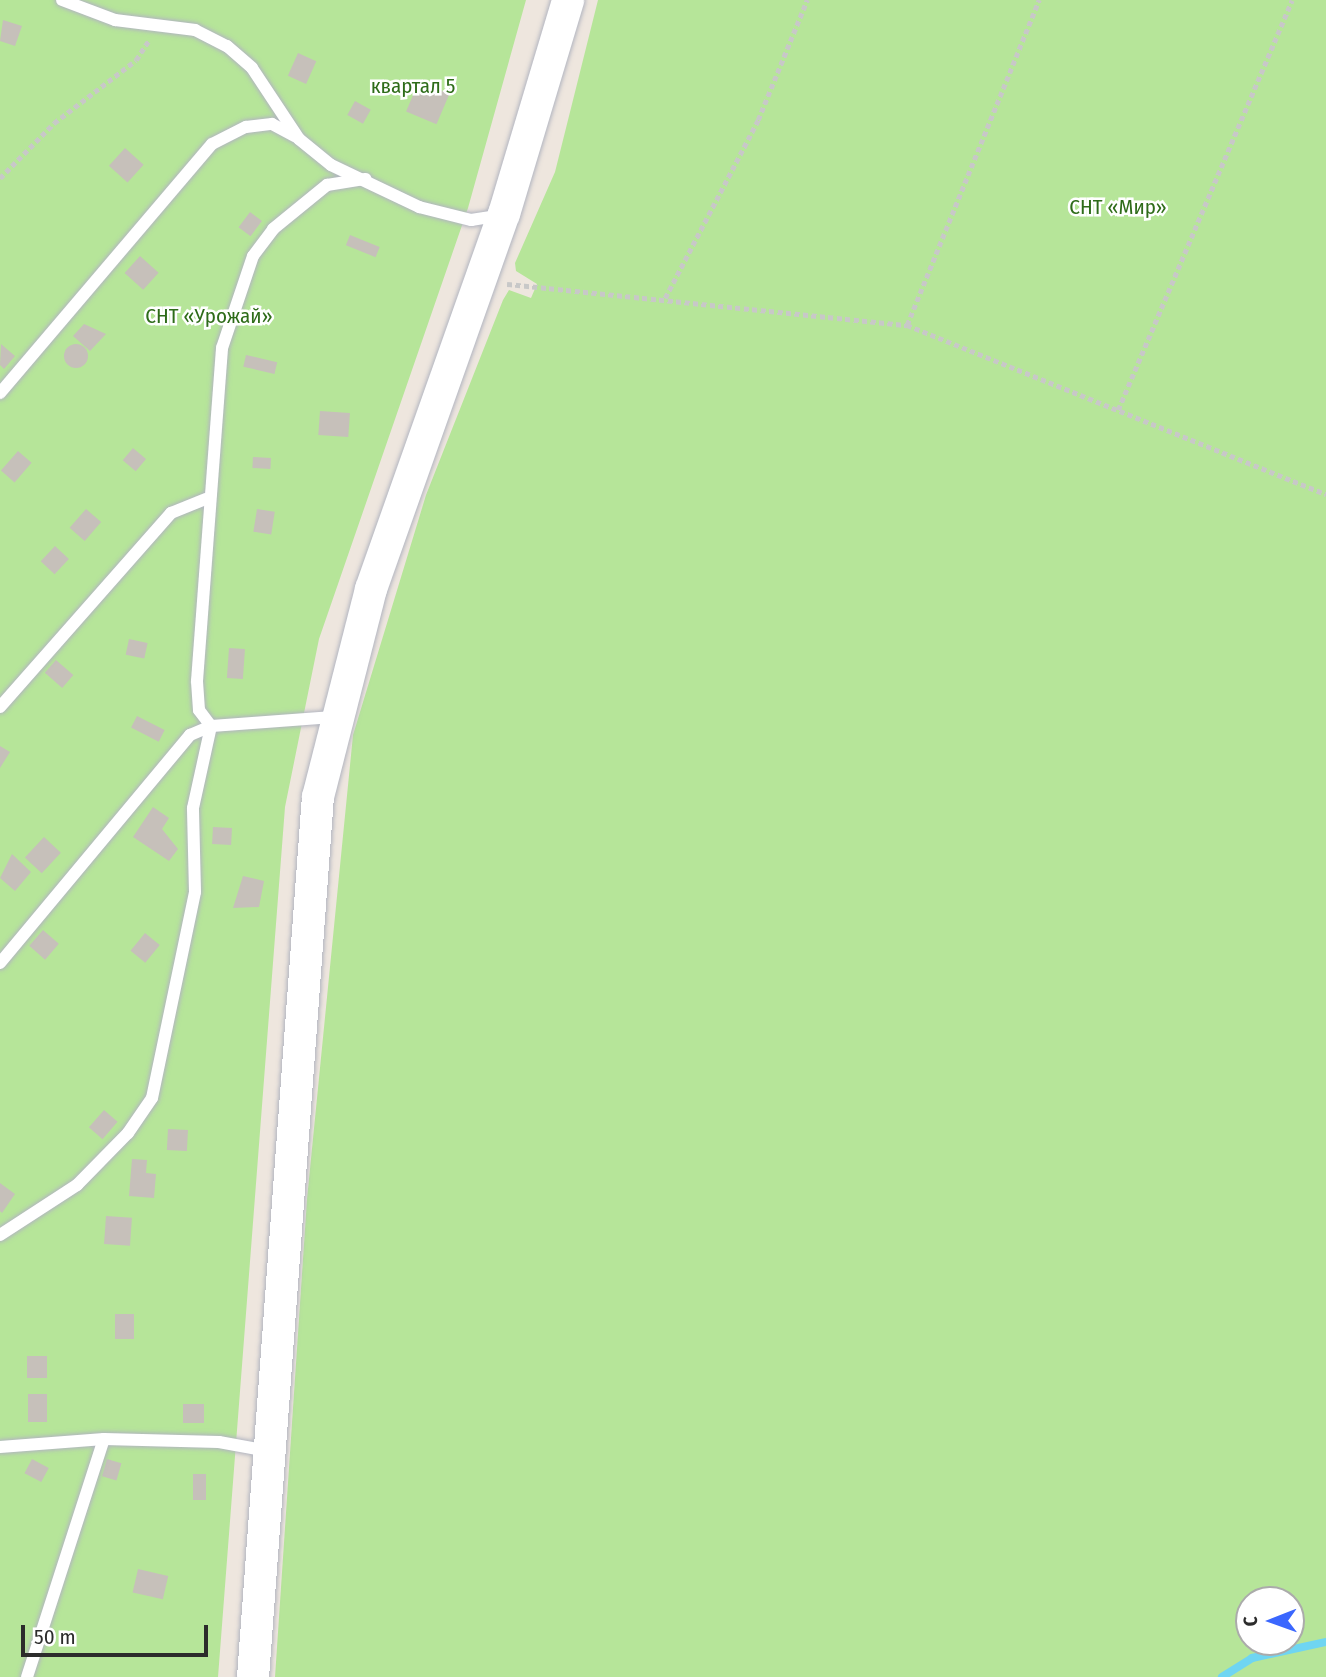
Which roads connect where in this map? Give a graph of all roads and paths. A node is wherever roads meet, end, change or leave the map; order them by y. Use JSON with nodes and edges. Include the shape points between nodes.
{"nodes":[{"id":1,"x":62,"y":0,"type":"edge"},
{"id":2,"x":568,"y":0,"type":"edge"},
{"id":3,"x":807,"y":0,"type":"edge"},
{"id":4,"x":1039,"y":0,"type":"edge"},
{"id":5,"x":1292,"y":0,"type":"edge"},
{"id":6,"x":151,"y":37,"type":"dead end"},
{"id":7,"x":299,"y":139,"type":"junction"},
{"id":8,"x":0,"y":178,"type":"edge"},
{"id":9,"x":366,"y":179,"type":"junction"},
{"id":10,"x":504,"y":214,"type":"junction"},
{"id":11,"x":478,"y":281,"type":"junction"},
{"id":12,"x":665,"y":298,"type":"junction"},
{"id":13,"x":907,"y":325,"type":"junction"},
{"id":14,"x":0,"y":393,"type":"edge"},
{"id":15,"x":1118,"y":410,"type":"junction"},
{"id":16,"x":1326,"y":494,"type":"edge"},
{"id":17,"x":206,"y":499,"type":"junction"},
{"id":18,"x":0,"y":707,"type":"edge"},
{"id":19,"x":334,"y":717,"type":"junction"},
{"id":20,"x":211,"y":726,"type":"junction"},
{"id":21,"x":0,"y":963,"type":"edge"},
{"id":22,"x":0,"y":1235,"type":"edge"},
{"id":23,"x":104,"y":1439,"type":"junction"},
{"id":24,"x":0,"y":1447,"type":"edge"},
{"id":25,"x":270,"y":1452,"type":"junction"},
{"id":26,"x":27,"y":1677,"type":"edge"},
{"id":27,"x":253,"y":1677,"type":"edge"}],
"edges":[{"from":1,"to":7,"type":"lane","via":[[115,20],[195,30],[227,46],[252,68]]},
{"from":2,"to":10,"type":"street"},
{"from":3,"to":12,"type":"path","via":[[758,120]]},
{"from":4,"to":13,"type":"path"},
{"from":5,"to":15,"type":"path"},
{"from":6,"to":8,"type":"path","via":[[136,60],[54,123]]},
{"from":7,"to":9,"type":"lane","via":[[331,165]]},
{"from":7,"to":14,"type":"lane","via":[[272,124],[246,127],[212,144]]},
{"from":9,"to":10,"type":"lane","via":[[448,215],[471,220]]},
{"from":9,"to":17,"type":"lane","via":[[327,185],[308,196],[253,256],[222,348],[219,440]]},
{"from":10,"to":11,"type":"street"},
{"from":11,"to":12,"type":"path"},
{"from":11,"to":19,"type":"street","via":[[371,589]]},
{"from":12,"to":13,"type":"path"},
{"from":13,"to":15,"type":"path"},
{"from":15,"to":16,"type":"path"},
{"from":17,"to":18,"type":"lane","via":[[171,513]]},
{"from":17,"to":20,"type":"lane","via":[[211,535],[197,681],[199,710]]},
{"from":19,"to":20,"type":"lane"},
{"from":19,"to":25,"type":"street","via":[[318,797]]},
{"from":20,"to":21,"type":"lane","via":[[190,735]]},
{"from":20,"to":22,"type":"lane","via":[[193,808],[195,892],[152,1098],[128,1133],[77,1185]]},
{"from":23,"to":24,"type":"lane"},
{"from":23,"to":25,"type":"lane","via":[[219,1442]]},
{"from":23,"to":26,"type":"lane"},
{"from":25,"to":27,"type":"street"}]}
